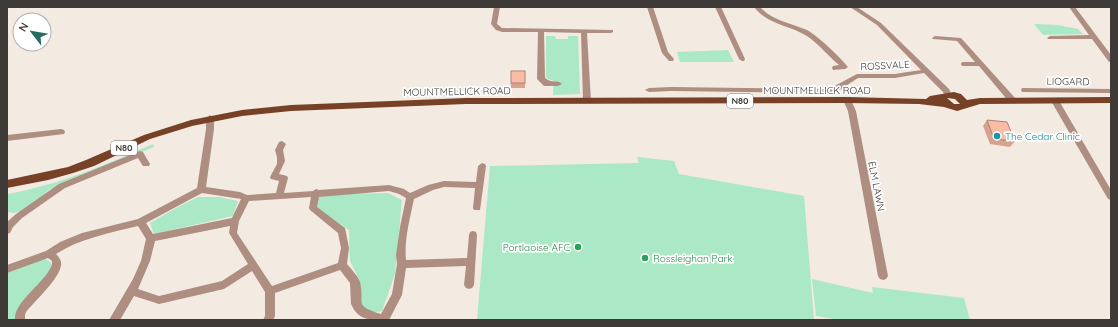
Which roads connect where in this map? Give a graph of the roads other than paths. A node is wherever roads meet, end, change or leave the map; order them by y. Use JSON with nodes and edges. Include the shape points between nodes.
{"nodes":[{"id":1,"x":496,"y":7,"type":"edge"},
{"id":2,"x":650,"y":7,"type":"edge"},
{"id":3,"x":718,"y":7,"type":"edge"},
{"id":4,"x":757,"y":7,"type":"edge"},
{"id":5,"x":853,"y":7,"type":"edge"},
{"id":6,"x":1072,"y":7,"type":"edge"},
{"id":7,"x":862,"y":9,"type":"edge"},
{"id":8,"x":541,"y":31,"type":"junction"},
{"id":9,"x":584,"y":31,"type":"junction"},
{"id":10,"x":611,"y":31,"type":"dead end"},
{"id":11,"x":1094,"y":37,"type":"junction"},
{"id":12,"x":935,"y":38,"type":"dead end"},
{"id":13,"x":1050,"y":38,"type":"dead end"},
{"id":14,"x":671,"y":59,"type":"dead end"},
{"id":15,"x":742,"y":59,"type":"dead end"},
{"id":16,"x":1111,"y":60,"type":"edge"},
{"id":17,"x":964,"y":64,"type":"dead end"},
{"id":18,"x":980,"y":64,"type":"junction"},
{"id":19,"x":835,"y":68,"type":"dead end"},
{"id":20,"x":926,"y":71,"type":"junction"},
{"id":21,"x":558,"y":84,"type":"dead end"},
{"id":22,"x":649,"y":90,"type":"dead end"},
{"id":23,"x":1025,"y":90,"type":"dead end"},
{"id":24,"x":1111,"y":91,"type":"edge"},
{"id":25,"x":946,"y":98,"type":"junction"},
{"id":26,"x":847,"y":100,"type":"junction"},
{"id":27,"x":1111,"y":100,"type":"edge"},
{"id":28,"x":587,"y":101,"type":"junction"},
{"id":29,"x":1012,"y":101,"type":"junction"},
{"id":30,"x":1055,"y":101,"type":"junction"},
{"id":31,"x":210,"y":118,"type":"junction"},
{"id":32,"x":61,"y":132,"type":"dead end"},
{"id":33,"x":7,"y":138,"type":"edge"},
{"id":34,"x":282,"y":144,"type":"dead end"},
{"id":35,"x":146,"y":164,"type":"dead end"},
{"id":36,"x":482,"y":166,"type":"dead end"},
{"id":37,"x":7,"y":184,"type":"edge"},
{"id":38,"x":480,"y":185,"type":"junction"},
{"id":39,"x":201,"y":190,"type":"junction"},
{"id":40,"x":316,"y":192,"type":"junction"},
{"id":41,"x":279,"y":196,"type":"junction"},
{"id":42,"x":410,"y":197,"type":"junction"},
{"id":43,"x":1111,"y":197,"type":"edge"},
{"id":44,"x":246,"y":198,"type":"junction"},
{"id":45,"x":477,"y":208,"type":"dead end"},
{"id":46,"x":11,"y":218,"type":"edge"},
{"id":47,"x":235,"y":221,"type":"junction"},
{"id":48,"x":140,"y":222,"type":"junction"},
{"id":49,"x":7,"y":230,"type":"edge"},
{"id":50,"x":473,"y":235,"type":"dead end"},
{"id":51,"x":151,"y":238,"type":"junction"},
{"id":52,"x":49,"y":254,"type":"junction"},
{"id":53,"x":471,"y":262,"type":"junction"},
{"id":54,"x":402,"y":264,"type":"junction"},
{"id":55,"x":342,"y":265,"type":"junction"},
{"id":56,"x":253,"y":266,"type":"junction"},
{"id":57,"x":7,"y":269,"type":"edge"},
{"id":58,"x":883,"y":276,"type":"dead end"},
{"id":59,"x":469,"y":285,"type":"dead end"},
{"id":60,"x":133,"y":290,"type":"junction"},
{"id":61,"x":270,"y":291,"type":"junction"},
{"id":62,"x":20,"y":320,"type":"edge"},
{"id":63,"x":114,"y":320,"type":"edge"},
{"id":64,"x":268,"y":320,"type":"edge"},
{"id":65,"x":384,"y":320,"type":"edge"}],
"edges":[{"from":1,"to":8,"type":"street","via":[[494,24],[498,29]]},
{"from":2,"to":14,"type":"street","via":[[665,53]]},
{"from":3,"to":15,"type":"street"},
{"from":4,"to":19,"type":"street","via":[[761,13],[775,22],[815,38],[845,67]]},
{"from":5,"to":7,"type":"street"},
{"from":6,"to":11,"type":"street"},
{"from":7,"to":20,"type":"street"},
{"from":8,"to":9,"type":"street"},
{"from":8,"to":21,"type":"street","via":[[541,79],[547,84]]},
{"from":9,"to":10,"type":"street"},
{"from":9,"to":28,"type":"street"},
{"from":11,"to":13,"type":"street"},
{"from":11,"to":16,"type":"street"},
{"from":12,"to":18,"type":"street","via":[[959,39]]},
{"from":17,"to":18,"type":"street"},
{"from":18,"to":29,"type":"street"},
{"from":20,"to":22,"type":"street","name":"ROSSVALE","via":[[895,76],[857,76],[829,91]]},
{"from":20,"to":25,"type":"street","via":[[946,91]]},
{"from":23,"to":24,"type":"street","name":"LIOGARD"},
{"from":25,"to":26,"type":"main road","name":"MOUNTMELLICK ROAD","number":"N80","via":[[918,101]]},
{"from":25,"to":29,"type":"main road","name":"MOUNTMELLICK ROAD","via":[[957,108],[963,107],[962,101]]},
{"from":26,"to":28,"type":"main road","name":"MOUNTMELLICK ROAD","number":"N80"},
{"from":26,"to":58,"type":"street","name":"ELM LAWN","via":[[852,111]]},
{"from":27,"to":30,"type":"main road"},
{"from":28,"to":31,"type":"main road","name":"MOUNTMELLICK ROAD","number":"N80","via":[[336,105]]},
{"from":29,"to":30,"type":"main road"},
{"from":30,"to":43,"type":"street"},
{"from":31,"to":37,"type":"main road","name":"MOUNTMELLICK ROAD","number":"N80","via":[[172,128],[69,170]]},
{"from":31,"to":39,"type":"street"},
{"from":32,"to":33,"type":"street"},
{"from":34,"to":41,"type":"street","via":[[279,150],[282,156],[281,164],[274,177],[284,178]]},
{"from":35,"to":46,"type":"street","via":[[140,154],[62,186]]},
{"from":36,"to":38,"type":"street"},
{"from":38,"to":42,"type":"street","via":[[444,184]]},
{"from":38,"to":45,"type":"street"},
{"from":39,"to":44,"type":"street"},
{"from":39,"to":48,"type":"street"},
{"from":40,"to":41,"type":"street"},
{"from":40,"to":42,"type":"street","via":[[389,188]]},
{"from":40,"to":55,"type":"street","via":[[313,208],[342,231],[346,248]]},
{"from":41,"to":44,"type":"street"},
{"from":42,"to":54,"type":"street","via":[[404,227]]},
{"from":44,"to":47,"type":"street"},
{"from":46,"to":49,"type":"street"},
{"from":47,"to":51,"type":"street"},
{"from":47,"to":56,"type":"street","via":[[233,233]]},
{"from":48,"to":51,"type":"street"},
{"from":48,"to":52,"type":"street","via":[[85,236]]},
{"from":50,"to":53,"type":"street"},
{"from":51,"to":60,"type":"street","via":[[147,258]]},
{"from":52,"to":57,"type":"street"},
{"from":52,"to":62,"type":"street","via":[[58,266],[20,313]]},
{"from":53,"to":54,"type":"street"},
{"from":53,"to":59,"type":"street"},
{"from":54,"to":65,"type":"street","via":[[397,295]]},
{"from":55,"to":61,"type":"street"},
{"from":55,"to":65,"type":"street","via":[[355,282],[356,304],[363,313]]},
{"from":56,"to":60,"type":"street","via":[[224,285],[159,300]]},
{"from":56,"to":61,"type":"street"},
{"from":60,"to":63,"type":"street"},
{"from":61,"to":64,"type":"street"}]}
